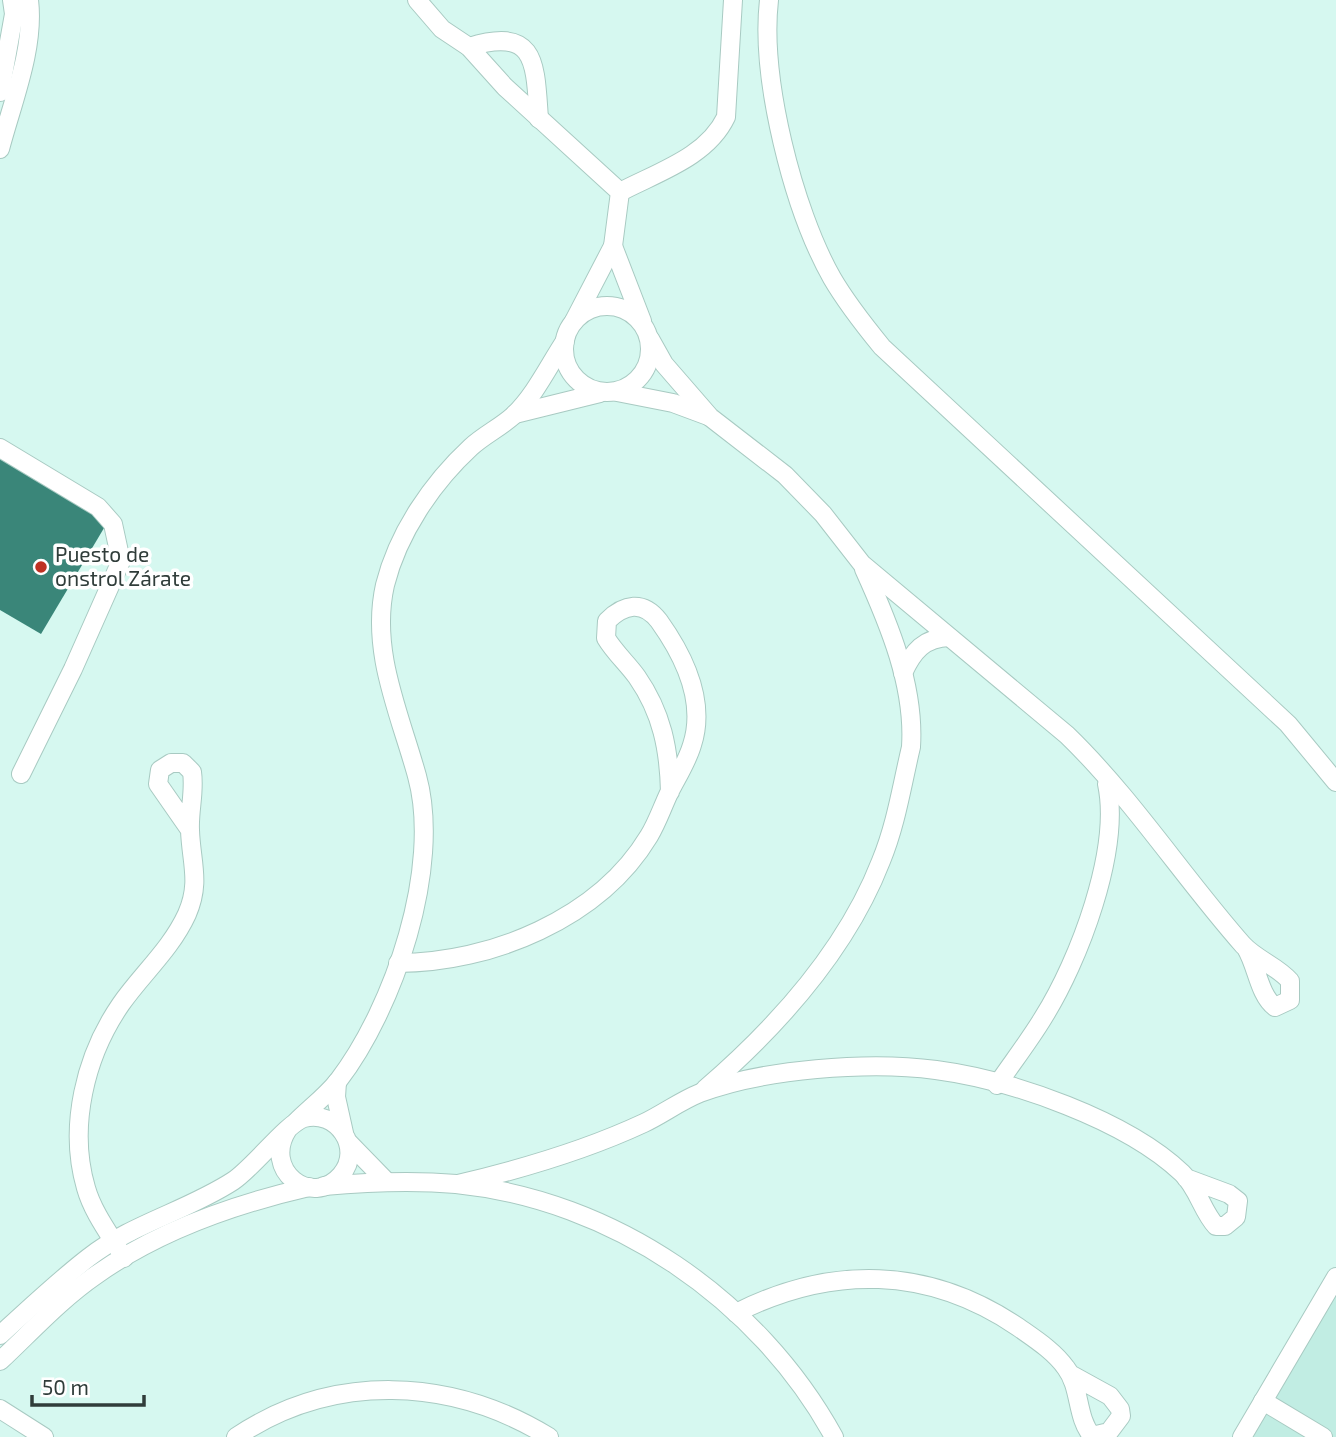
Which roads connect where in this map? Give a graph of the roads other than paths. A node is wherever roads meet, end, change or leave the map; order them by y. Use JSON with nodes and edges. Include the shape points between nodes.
{"nodes":[{"id":1,"x":12,"y":0,"type":"edge"},
{"id":2,"x":29,"y":0,"type":"edge"},
{"id":3,"x":417,"y":0,"type":"edge"},
{"id":4,"x":733,"y":0,"type":"edge"},
{"id":5,"x":769,"y":0,"type":"edge"},
{"id":6,"x":468,"y":47,"type":"junction"},
{"id":7,"x":25,"y":50,"type":"junction"},
{"id":8,"x":3,"y":76,"type":"edge"},
{"id":9,"x":0,"y":92,"type":"edge"},
{"id":10,"x":538,"y":118,"type":"junction"},
{"id":11,"x":0,"y":149,"type":"edge"},
{"id":12,"x":620,"y":192,"type":"junction"},
{"id":13,"x":614,"y":246,"type":"junction"},
{"id":14,"x":574,"y":321,"type":"junction"},
{"id":15,"x":648,"y":334,"type":"junction"},
{"id":16,"x":565,"y":341,"type":"junction"},
{"id":17,"x":610,"y":392,"type":"junction"},
{"id":18,"x":515,"y":414,"type":"junction"},
{"id":19,"x":710,"y":417,"type":"junction"},
{"id":20,"x":0,"y":448,"type":"edge"},
{"id":21,"x":862,"y":564,"type":"junction"},
{"id":22,"x":949,"y":637,"type":"junction"},
{"id":23,"x":904,"y":673,"type":"junction"},
{"id":24,"x":21,"y":774,"type":"dead end"},
{"id":25,"x":1105,"y":778,"type":"junction"},
{"id":26,"x":1336,"y":782,"type":"edge"},
{"id":27,"x":670,"y":792,"type":"junction"},
{"id":28,"x":1142,"y":823,"type":"junction"},
{"id":29,"x":190,"y":830,"type":"dead end"},
{"id":30,"x":1111,"y":832,"type":"junction"},
{"id":31,"x":1246,"y":948,"type":"dead end"},
{"id":32,"x":398,"y":963,"type":"junction"},
{"id":33,"x":741,"y":1055,"type":"junction"},
{"id":34,"x":753,"y":1080,"type":"junction"},
{"id":35,"x":337,"y":1082,"type":"junction"},
{"id":36,"x":997,"y":1084,"type":"junction"},
{"id":37,"x":700,"y":1093,"type":"junction"},
{"id":38,"x":292,"y":1125,"type":"junction"},
{"id":39,"x":346,"y":1138,"type":"junction"},
{"id":40,"x":517,"y":1171,"type":"junction"},
{"id":41,"x":1186,"y":1178,"type":"dead end"},
{"id":42,"x":386,"y":1181,"type":"junction"},
{"id":43,"x":458,"y":1184,"type":"junction"},
{"id":44,"x":316,"y":1186,"type":"junction"},
{"id":45,"x":519,"y":1197,"type":"junction"},
{"id":46,"x":114,"y":1240,"type":"junction"},
{"id":47,"x":124,"y":1258,"type":"junction"},
{"id":48,"x":1336,"y":1277,"type":"edge"},
{"id":49,"x":736,"y":1313,"type":"junction"},
{"id":50,"x":0,"y":1335,"type":"edge"},
{"id":51,"x":0,"y":1361,"type":"edge"},
{"id":52,"x":1070,"y":1374,"type":"dead end"},
{"id":53,"x":1263,"y":1401,"type":"junction"},
{"id":54,"x":0,"y":1409,"type":"edge"},
{"id":55,"x":44,"y":1437,"type":"edge"},
{"id":56,"x":236,"y":1437,"type":"edge"},
{"id":57,"x":549,"y":1437,"type":"edge"},
{"id":58,"x":834,"y":1437,"type":"edge"},
{"id":59,"x":1242,"y":1437,"type":"edge"},
{"id":60,"x":1323,"y":1437,"type":"edge"}],
"edges":[{"from":1,"to":8,"type":"street","via":[[14,15]]},
{"from":2,"to":7,"type":"street"},
{"from":3,"to":6,"type":"street","via":[[442,29]]},
{"from":4,"to":12,"type":"street","via":[[726,117],[718,134],[700,150]]},
{"from":5,"to":26,"type":"street","via":[[772,91],[787,154],[810,232],[861,322],[1288,724]]},
{"from":6,"to":10,"type":"street"},
{"from":6,"to":10,"type":"street","via":[[500,39],[519,44],[536,71]]},
{"from":7,"to":8,"type":"street"},
{"from":7,"to":11,"type":"street"},
{"from":8,"to":9,"type":"street"},
{"from":10,"to":12,"type":"street"},
{"from":12,"to":13,"type":"street"},
{"from":13,"to":14,"type":"street"},
{"from":13,"to":15,"type":"street"},
{"from":14,"to":15,"type":"street","via":[[584,312],[611,306],[625,309]]},
{"from":14,"to":16,"type":"street"},
{"from":15,"to":17,"type":"street","via":[[648,366],[640,378]]},
{"from":15,"to":19,"type":"street","via":[[664,364]]},
{"from":16,"to":17,"type":"street","via":[[566,364],[572,374],[590,390]]},
{"from":16,"to":18,"type":"street"},
{"from":17,"to":18,"type":"street"},
{"from":17,"to":19,"type":"street","via":[[673,402]]},
{"from":18,"to":32,"type":"street","via":[[472,446],[440,480],[402,540],[384,589],[385,670],[418,779],[423,839],[418,898]]},
{"from":19,"to":21,"type":"street","via":[[785,475]]},
{"from":20,"to":24,"type":"street","via":[[98,507],[113,524],[121,561]]},
{"from":21,"to":22,"type":"street"},
{"from":21,"to":23,"type":"street"},
{"from":22,"to":23,"type":"street","via":[[919,645]]},
{"from":22,"to":25,"type":"street","via":[[1067,735]]},
{"from":23,"to":33,"type":"street","via":[[913,728],[911,747],[883,859],[861,907],[819,969]]},
{"from":25,"to":28,"type":"street"},
{"from":25,"to":30,"type":"street","via":[[1112,807]]},
{"from":27,"to":27,"type":"street","via":[[693,743],[696,714],[689,674],[654,615],[640,606],[620,608],[607,621],[606,638],[636,676],[662,726]]},
{"from":27,"to":32,"type":"street","via":[[648,838],[630,862],[571,911],[488,951],[433,963]]},
{"from":28,"to":30,"type":"street"},
{"from":28,"to":31,"type":"street"},
{"from":29,"to":46,"type":"street","via":[[196,868],[186,915],[101,1037],[83,1094],[80,1158],[86,1188]]},
{"from":30,"to":36,"type":"street","via":[[1077,949],[1044,1017]]},
{"from":32,"to":35,"type":"street","via":[[365,1036]]},
{"from":33,"to":34,"type":"street"},
{"from":33,"to":37,"type":"street"},
{"from":34,"to":36,"type":"street","via":[[860,1067],[936,1070]]},
{"from":34,"to":37,"type":"street"},
{"from":35,"to":38,"type":"street"},
{"from":35,"to":39,"type":"street"},
{"from":36,"to":41,"type":"street","via":[[1084,1113],[1141,1142]]},
{"from":37,"to":40,"type":"street","via":[[588,1147]]},
{"from":38,"to":39,"type":"street","via":[[306,1118],[328,1119]]},
{"from":38,"to":44,"type":"street","via":[[282,1138],[279,1159],[290,1177]]},
{"from":38,"to":46,"type":"street","via":[[231,1182]]},
{"from":39,"to":42,"type":"street"},
{"from":39,"to":44,"type":"street","via":[[350,1154],[342,1174]]},
{"from":40,"to":43,"type":"street"},
{"from":40,"to":45,"type":"street"},
{"from":42,"to":43,"type":"street"},
{"from":42,"to":44,"type":"street"},
{"from":43,"to":45,"type":"street"},
{"from":44,"to":47,"type":"street","via":[[211,1216]]},
{"from":45,"to":49,"type":"street","via":[[582,1213],[627,1236],[670,1260]]},
{"from":46,"to":47,"type":"street"},
{"from":46,"to":50,"type":"street","via":[[88,1257]]},
{"from":47,"to":51,"type":"street","via":[[95,1276]]},
{"from":48,"to":53,"type":"street"},
{"from":49,"to":52,"type":"street","via":[[786,1290],[825,1282],[904,1281],[940,1289],[1004,1318],[1051,1352]]},
{"from":49,"to":58,"type":"street","via":[[794,1377]]},
{"from":53,"to":59,"type":"street"},
{"from":53,"to":60,"type":"street"},
{"from":54,"to":55,"type":"street"},
{"from":56,"to":57,"type":"street","via":[[283,1411],[384,1390],[438,1393],[475,1401]]}]}
